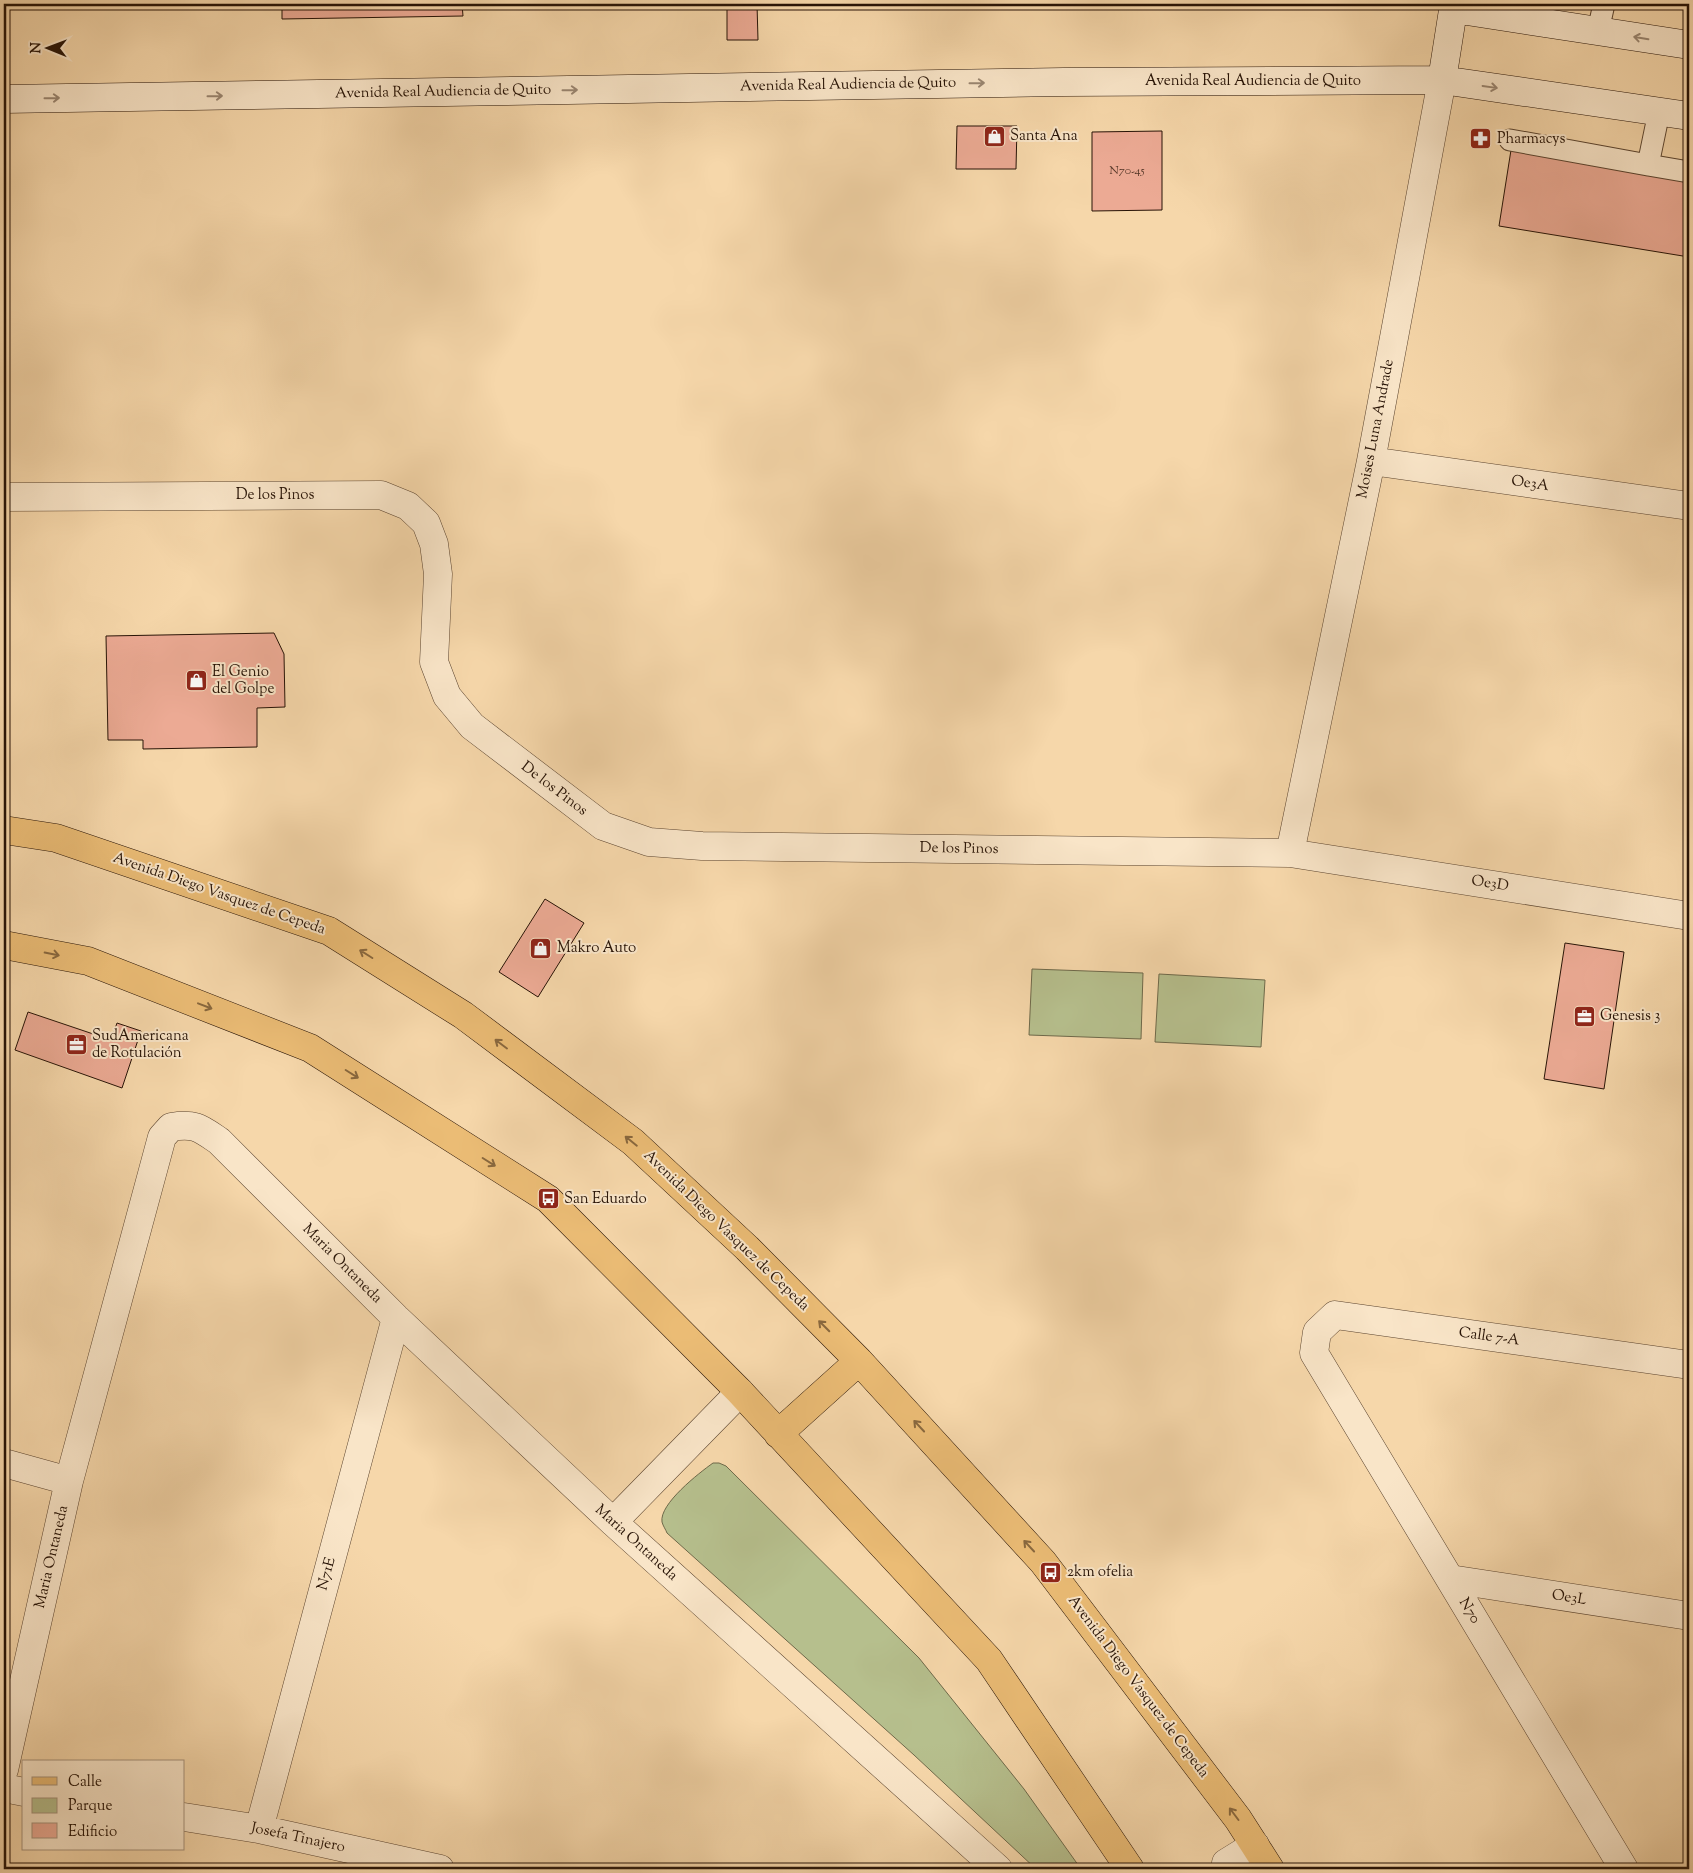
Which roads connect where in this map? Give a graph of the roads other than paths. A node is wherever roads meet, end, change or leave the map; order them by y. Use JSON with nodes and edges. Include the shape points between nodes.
{"nodes":[{"id":1,"x":1604,"y":4,"type":"edge"},
{"id":2,"x":1454,"y":6,"type":"edge"},
{"id":3,"x":1598,"y":31,"type":"junction"},
{"id":4,"x":1689,"y":45,"type":"edge"},
{"id":5,"x":1442,"y":80,"type":"junction"},
{"id":6,"x":4,"y":99,"type":"edge"},
{"id":7,"x":1659,"y":112,"type":"junction"},
{"id":8,"x":1689,"y":116,"type":"edge"},
{"id":9,"x":1510,"y":140,"type":"dead end"},
{"id":10,"x":1648,"y":165,"type":"junction"},
{"id":11,"x":1689,"y":172,"type":"edge"},
{"id":12,"x":1371,"y":461,"type":"junction"},
{"id":13,"x":4,"y":496,"type":"edge"},
{"id":14,"x":1689,"y":506,"type":"edge"},
{"id":15,"x":4,"y":830,"type":"edge"},
{"id":16,"x":1290,"y":853,"type":"junction"},
{"id":17,"x":1689,"y":916,"type":"edge"},
{"id":18,"x":4,"y":945,"type":"edge"},
{"id":19,"x":396,"y":1318,"type":"junction"},
{"id":20,"x":1314,"y":1354,"type":"joint"},
{"id":21,"x":859,"y":1361,"type":"junction"},
{"id":22,"x":1689,"y":1365,"type":"edge"},
{"id":23,"x":740,"y":1392,"type":"junction"},
{"id":24,"x":778,"y":1434,"type":"junction"},
{"id":25,"x":4,"y":1463,"type":"edge"},
{"id":26,"x":69,"y":1481,"type":"junction"},
{"id":27,"x":613,"y":1522,"type":"junction"},
{"id":28,"x":1450,"y":1579,"type":"junction"},
{"id":29,"x":1689,"y":1616,"type":"edge"},
{"id":30,"x":4,"y":1770,"type":"edge"},
{"id":31,"x":4,"y":1788,"type":"edge"},
{"id":32,"x":22,"y":1792,"type":"edge"},
{"id":33,"x":185,"y":1817,"type":"edge"},
{"id":34,"x":258,"y":1829,"type":"junction"},
{"id":35,"x":1255,"y":1845,"type":"junction"},
{"id":36,"x":440,"y":1869,"type":"edge"},
{"id":37,"x":998,"y":1869,"type":"edge"},
{"id":38,"x":1130,"y":1869,"type":"edge"},
{"id":39,"x":1230,"y":1869,"type":"edge"},
{"id":40,"x":1270,"y":1869,"type":"edge"},
{"id":41,"x":1624,"y":1869,"type":"edge"}],
"edges":[{"from":1,"to":3,"type":"lane"},
{"from":2,"to":3,"type":"street"},
{"from":2,"to":5,"type":"street","name":"Moises Luna Andrade"},
{"from":4,"to":3,"type":"street","one_way":true},
{"from":6,"to":5,"type":"street","name":"Avenida Real Audiencia de Quito","one_way":true,"via":[[1044,82]]},
{"from":5,"to":7,"type":"street","name":"Avenida Real Audiencia de Quito","one_way":true},
{"from":5,"to":12,"type":"street","name":"Moises Luna Andrade"},
{"from":7,"to":8,"type":"street","name":"Avenida Real Audiencia de Quito"},
{"from":7,"to":10,"type":"lane"},
{"from":9,"to":10,"type":"lane"},
{"from":10,"to":11,"type":"lane"},
{"from":12,"to":14,"type":"street","name":"Oe3A"},
{"from":12,"to":16,"type":"street","name":"Moises Luna Andrade"},
{"from":13,"to":16,"type":"street","name":"De los Pinos","via":[[381,495],[408,506],[426,522],[434,544],[438,574],[434,662],[447,696],[472,726],[603,826],[648,842],[702,846]]},
{"from":21,"to":15,"type":"main road","name":"Avenida Diego Vasquez de Cepeda","one_way":true,"via":[[747,1248],[633,1142],[463,1015],[330,932],[56,838]]},
{"from":16,"to":17,"type":"street","name":"Oe3D"},
{"from":18,"to":23,"type":"main road","one_way":true,"via":[[88,961],[310,1048],[548,1199]]},
{"from":19,"to":26,"type":"street","name":"Maria Ontaneda","via":[[219,1141],[201,1128],[186,1124],[171,1126],[162,1137]]},
{"from":19,"to":27,"type":"street","name":"Maria Ontaneda"},
{"from":19,"to":34,"type":"street","name":"N71E"},
{"from":20,"to":22,"type":"street","name":"Calle 7-A","via":[[1317,1332],[1335,1315]]},
{"from":20,"to":28,"type":"street","name":"N70"},
{"from":21,"to":24,"type":"main road"},
{"from":35,"to":21,"type":"main road","name":"Avenida Diego Vasquez de Cepeda","one_way":true,"via":[[1043,1562]]},
{"from":23,"to":24,"type":"main road"},
{"from":23,"to":27,"type":"street"},
{"from":24,"to":38,"type":"main road","via":[[989,1660]]},
{"from":25,"to":26,"type":"street"},
{"from":26,"to":30,"type":"street","name":"Maria Ontaneda"},
{"from":27,"to":37,"type":"street","name":"Maria Ontaneda"},
{"from":28,"to":29,"type":"street","name":"Oe3L"},
{"from":28,"to":41,"type":"street","name":"N70"},
{"from":31,"to":32,"type":"street"},
{"from":33,"to":34,"type":"street","name":"Josefa Tinajero"},
{"from":34,"to":36,"type":"street","name":"Josefa Tinajero"},
{"from":35,"to":39,"type":"street","via":[[1226,1864]]},
{"from":35,"to":40,"type":"main road","name":"Avenida Diego Vasquez de Cepeda"}]}
